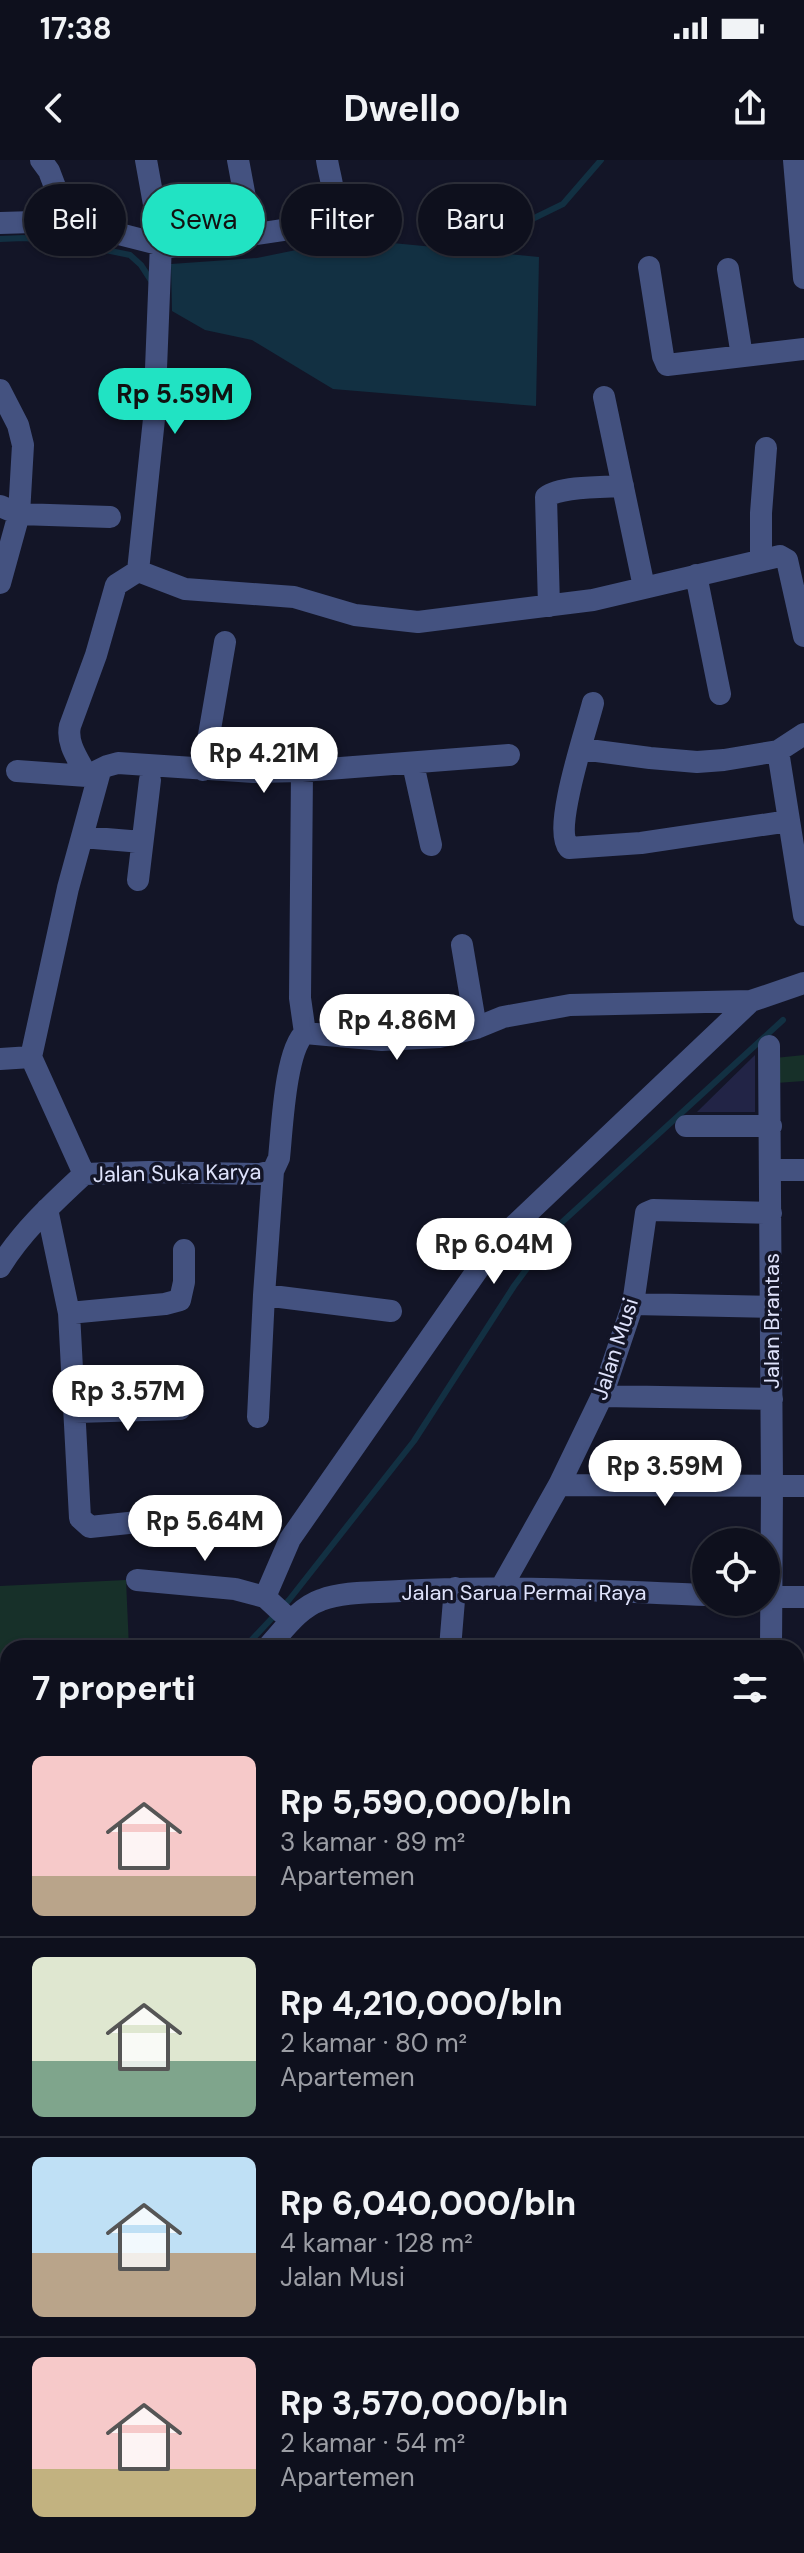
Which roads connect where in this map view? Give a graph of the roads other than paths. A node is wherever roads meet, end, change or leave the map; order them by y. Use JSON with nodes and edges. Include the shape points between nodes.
{"nodes":[{"id":1,"x":146,"y":160,"type":"edge"},
{"id":2,"x":238,"y":160,"type":"edge"},
{"id":3,"x":327,"y":160,"type":"edge"},
{"id":4,"x":794,"y":160,"type":"edge"},
{"id":5,"x":46,"y":164,"type":"edge"},
{"id":6,"x":54,"y":184,"type":"edge"},
{"id":7,"x":150,"y":184,"type":"edge"},
{"id":8,"x":242,"y":184,"type":"edge"},
{"id":9,"x":801,"y":221,"type":"edge"},
{"id":10,"x":24,"y":222,"type":"edge"},
{"id":11,"x":0,"y":223,"type":"edge"},
{"id":12,"x":265,"y":233,"type":"edge"},
{"id":13,"x":161,"y":256,"type":"edge"},
{"id":14,"x":649,"y":267,"type":"dead end"},
{"id":15,"x":728,"y":269,"type":"dead end"},
{"id":16,"x":804,"y":278,"type":"edge"},
{"id":17,"x":804,"y":349,"type":"edge"},
{"id":18,"x":742,"y":356,"type":"junction"},
{"id":19,"x":0,"y":390,"type":"edge"},
{"id":20,"x":604,"y":397,"type":"dead end"},
{"id":21,"x":766,"y":448,"type":"dead end"},
{"id":22,"x":623,"y":486,"type":"junction"},
{"id":23,"x":10,"y":510,"type":"edge"},
{"id":24,"x":110,"y":517,"type":"dead end"},
{"id":25,"x":761,"y":559,"type":"junction"},
{"id":26,"x":138,"y":571,"type":"junction"},
{"id":27,"x":696,"y":575,"type":"junction"},
{"id":28,"x":0,"y":583,"type":"edge"},
{"id":29,"x":644,"y":587,"type":"junction"},
{"id":30,"x":800,"y":595,"type":"edge"},
{"id":31,"x":549,"y":606,"type":"junction"},
{"id":32,"x":804,"y":636,"type":"edge"},
{"id":33,"x":225,"y":642,"type":"dead end"},
{"id":34,"x":720,"y":694,"type":"dead end"},
{"id":35,"x":593,"y":703,"type":"dead end"},
{"id":36,"x":804,"y":734,"type":"edge"},
{"id":37,"x":581,"y":749,"type":"junction"},
{"id":38,"x":778,"y":751,"type":"junction"},
{"id":39,"x":509,"y":755,"type":"dead end"},
{"id":40,"x":413,"y":764,"type":"junction"},
{"id":41,"x":203,"y":770,"type":"junction"},
{"id":42,"x":17,"y":771,"type":"dead end"},
{"id":43,"x":302,"y":771,"type":"junction"},
{"id":44,"x":94,"y":773,"type":"junction"},
{"id":45,"x":150,"y":780,"type":"dead end"},
{"id":46,"x":789,"y":821,"type":"junction"},
{"id":47,"x":82,"y":837,"type":"junction"},
{"id":48,"x":142,"y":842,"type":"junction"},
{"id":49,"x":431,"y":845,"type":"dead end"},
{"id":50,"x":138,"y":880,"type":"dead end"},
{"id":51,"x":804,"y":915,"type":"edge"},
{"id":52,"x":462,"y":945,"type":"dead end"},
{"id":53,"x":804,"y":983,"type":"edge"},
{"id":54,"x":751,"y":1001,"type":"junction"},
{"id":55,"x":476,"y":1028,"type":"junction"},
{"id":56,"x":305,"y":1033,"type":"junction"},
{"id":57,"x":769,"y":1046,"type":"dead end"},
{"id":58,"x":31,"y":1057,"type":"junction"},
{"id":59,"x":0,"y":1059,"type":"edge"},
{"id":60,"x":686,"y":1126,"type":"dead end"},
{"id":61,"x":771,"y":1126,"type":"junction"},
{"id":62,"x":771,"y":1170,"type":"junction"},
{"id":63,"x":804,"y":1170,"type":"edge"},
{"id":64,"x":273,"y":1171,"type":"junction"},
{"id":65,"x":84,"y":1174,"type":"junction"},
{"id":66,"x":47,"y":1209,"type":"junction"},
{"id":67,"x":771,"y":1213,"type":"junction"},
{"id":68,"x":184,"y":1250,"type":"dead end"},
{"id":69,"x":0,"y":1267,"type":"edge"},
{"id":70,"x":264,"y":1295,"type":"junction"},
{"id":71,"x":633,"y":1304,"type":"junction"},
{"id":72,"x":771,"y":1307,"type":"junction"},
{"id":73,"x":391,"y":1311,"type":"dead end"},
{"id":74,"x":69,"y":1313,"type":"junction"},
{"id":75,"x":602,"y":1396,"type":"junction"},
{"id":76,"x":772,"y":1399,"type":"junction"},
{"id":77,"x":180,"y":1409,"type":"dead end"},
{"id":78,"x":75,"y":1412,"type":"junction"},
{"id":79,"x":258,"y":1417,"type":"dead end"},
{"id":80,"x":559,"y":1485,"type":"junction"},
{"id":81,"x":772,"y":1486,"type":"junction"},
{"id":82,"x":804,"y":1486,"type":"edge"},
{"id":83,"x":186,"y":1517,"type":"dead end"},
{"id":84,"x":770,"y":1528,"type":"edge"},
{"id":85,"x":137,"y":1580,"type":"dead end"},
{"id":86,"x":455,"y":1588,"type":"junction"},
{"id":87,"x":501,"y":1588,"type":"junction"},
{"id":88,"x":692,"y":1595,"type":"edge"},
{"id":89,"x":780,"y":1597,"type":"edge"},
{"id":90,"x":804,"y":1597,"type":"edge"},
{"id":91,"x":279,"y":1610,"type":"junction"},
{"id":92,"x":769,"y":1616,"type":"edge"},
{"id":93,"x":270,"y":1640,"type":"edge"},
{"id":94,"x":451,"y":1640,"type":"edge"},
{"id":95,"x":771,"y":1640,"type":"edge"}],
"edges":[{"from":1,"to":7,"type":"street"},
{"from":2,"to":8,"type":"street"},
{"from":3,"to":12,"type":"street","via":[[334,201],[327,218],[316,225]]},
{"from":4,"to":9,"type":"street"},
{"from":5,"to":6,"type":"street"},
{"from":9,"to":16,"type":"street"},
{"from":10,"to":11,"type":"street"},
{"from":13,"to":26,"type":"street","via":[[154,419]]},
{"from":14,"to":18,"type":"street","via":[[666,364]]},
{"from":15,"to":18,"type":"street"},
{"from":17,"to":18,"type":"street"},
{"from":19,"to":23,"type":"street","via":[[23,445]]},
{"from":20,"to":22,"type":"street"},
{"from":21,"to":25,"type":"street"},
{"from":22,"to":29,"type":"street"},
{"from":22,"to":31,"type":"street","via":[[546,497]]},
{"from":23,"to":24,"type":"street"},
{"from":23,"to":28,"type":"street"},
{"from":25,"to":27,"type":"street"},
{"from":25,"to":30,"type":"street","via":[[786,558]]},
{"from":26,"to":31,"type":"street","via":[[185,589],[294,597],[355,615],[418,622]]},
{"from":26,"to":44,"type":"street","via":[[116,585],[70,726],[72,746]]},
{"from":27,"to":29,"type":"street"},
{"from":27,"to":34,"type":"street"},
{"from":29,"to":31,"type":"street"},
{"from":30,"to":32,"type":"street"},
{"from":33,"to":41,"type":"street"},
{"from":35,"to":37,"type":"street"},
{"from":36,"to":38,"type":"street"},
{"from":37,"to":38,"type":"street","via":[[697,762]]},
{"from":37,"to":46,"type":"street","via":[[564,811],[563,841],[569,848]]},
{"from":38,"to":46,"type":"street"},
{"from":39,"to":40,"type":"street"},
{"from":40,"to":43,"type":"street"},
{"from":40,"to":49,"type":"street"},
{"from":41,"to":43,"type":"street"},
{"from":41,"to":44,"type":"street","via":[[118,763]]},
{"from":42,"to":44,"type":"street"},
{"from":43,"to":56,"type":"street","via":[[300,998]]},
{"from":44,"to":47,"type":"street"},
{"from":45,"to":48,"type":"street"},
{"from":46,"to":51,"type":"street"},
{"from":47,"to":48,"type":"street"},
{"from":47,"to":58,"type":"street"},
{"from":48,"to":50,"type":"street"},
{"from":52,"to":55,"type":"street"},
{"from":53,"to":54,"type":"street"},
{"from":54,"to":55,"type":"street","via":[[570,1005],[503,1017]]},
{"from":54,"to":91,"type":"street","via":[[497,1242],[290,1539]]},
{"from":55,"to":56,"type":"street","via":[[439,1037],[382,1040]]},
{"from":56,"to":64,"type":"street","name":"Jalan Suka Karya","via":[[291,1062]]},
{"from":57,"to":61,"type":"street","name":"Jalan Brantas"},
{"from":58,"to":59,"type":"street"},
{"from":58,"to":65,"type":"street"},
{"from":60,"to":61,"type":"street"},
{"from":61,"to":62,"type":"street","name":"Jalan Brantas"},
{"from":62,"to":63,"type":"street"},
{"from":62,"to":67,"type":"street","name":"Jalan Brantas"},
{"from":64,"to":65,"type":"street","name":"Jalan Suka Karya"},
{"from":64,"to":70,"type":"street"},
{"from":65,"to":66,"type":"street","name":"Jalan Suka Karya"},
{"from":66,"to":69,"type":"street","name":"Jalan Suka Karya"},
{"from":66,"to":74,"type":"street"},
{"from":67,"to":71,"type":"street","name":"Jalan Musi","via":[[646,1213]]},
{"from":67,"to":72,"type":"street","name":"Jalan Brantas"},
{"from":68,"to":74,"type":"street","via":[[180,1300]]},
{"from":70,"to":73,"type":"street"},
{"from":70,"to":79,"type":"street"},
{"from":71,"to":72,"type":"street"},
{"from":71,"to":75,"type":"street","name":"Jalan Musi"},
{"from":72,"to":76,"type":"street","name":"Jalan Brantas"},
{"from":74,"to":78,"type":"street"},
{"from":75,"to":76,"type":"street"},
{"from":75,"to":80,"type":"street","name":"Jalan Musi"},
{"from":76,"to":81,"type":"street","name":"Jalan Brantas"},
{"from":77,"to":78,"type":"street"},
{"from":78,"to":83,"type":"street","via":[[84,1524]]},
{"from":80,"to":81,"type":"street"},
{"from":80,"to":87,"type":"street","name":"Jalan Musi"},
{"from":81,"to":82,"type":"street"},
{"from":81,"to":84,"type":"street","name":"Jalan Brantas"},
{"from":85,"to":91,"type":"street","via":[[235,1589]]},
{"from":86,"to":87,"type":"street","name":"Jalan Sarua Permai Raya"},
{"from":86,"to":91,"type":"street","name":"Jalan Sarua Permai Raya","via":[[344,1595]]},
{"from":86,"to":94,"type":"street"},
{"from":87,"to":88,"type":"street","name":"Jalan Sarua Permai Raya"},
{"from":89,"to":90,"type":"street"},
{"from":91,"to":93,"type":"street","name":"Jalan Sarua Permai Raya"},
{"from":92,"to":95,"type":"street","name":"Jalan Brantas"}]}
